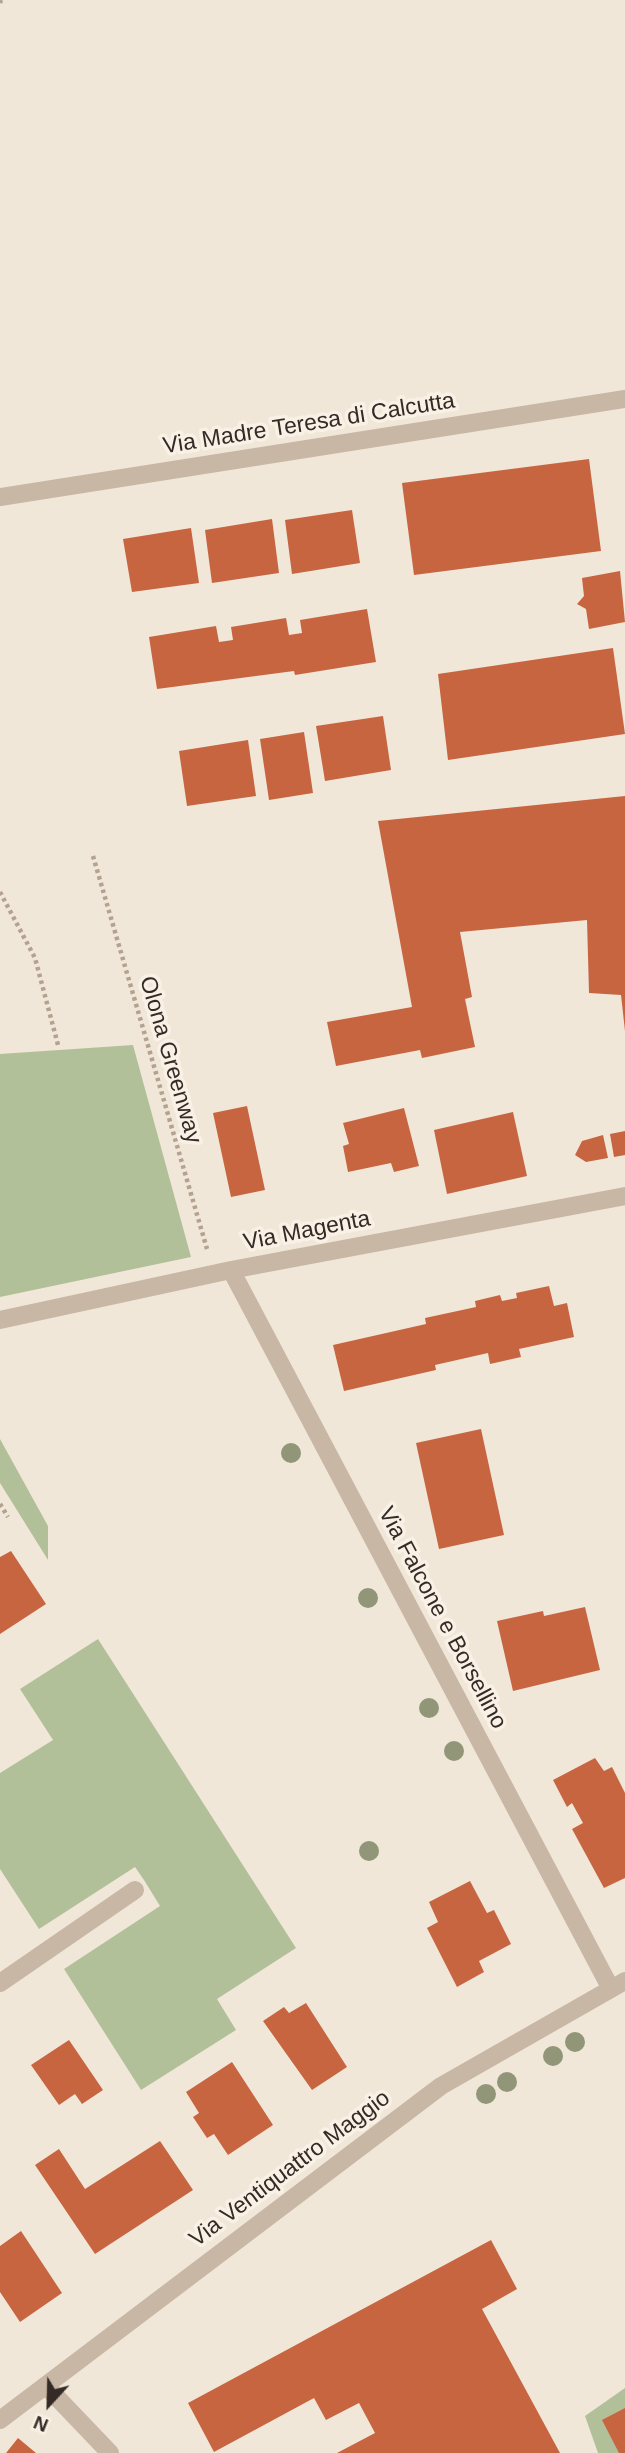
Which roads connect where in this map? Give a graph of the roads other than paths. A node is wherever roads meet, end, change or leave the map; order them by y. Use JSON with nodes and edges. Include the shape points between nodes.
{"nodes":[{"id":1,"x":625,"y":399,"type":"edge"},
{"id":2,"x":0,"y":497,"type":"edge"},
{"id":3,"x":625,"y":1196,"type":"edge"},
{"id":4,"x":223,"y":1272,"type":"junction"},
{"id":5,"x":0,"y":1320,"type":"edge"},
{"id":6,"x":135,"y":1890,"type":"dead end"},
{"id":7,"x":0,"y":1983,"type":"edge"},
{"id":8,"x":618,"y":1985,"type":"edge"},
{"id":9,"x":46,"y":2386,"type":"junction"},
{"id":10,"x":0,"y":2420,"type":"edge"},
{"id":11,"x":110,"y":2453,"type":"edge"}],
"edges":[{"from":1,"to":2,"type":"street","name":"Via Madre Teresa di Calcutta"},
{"from":3,"to":4,"type":"street","name":"Via Magenta"},
{"from":4,"to":5,"type":"street","name":"Via Magenta"},
{"from":4,"to":8,"type":"street","name":"Via Falcone e Borsellino"},
{"from":6,"to":7,"type":"street"},
{"from":8,"to":9,"type":"street","name":"Via Ventiquattro Maggio","via":[[441,2086]]},
{"from":9,"to":10,"type":"street","name":"Via Ventiquattro Maggio"},
{"from":9,"to":11,"type":"street"}]}
